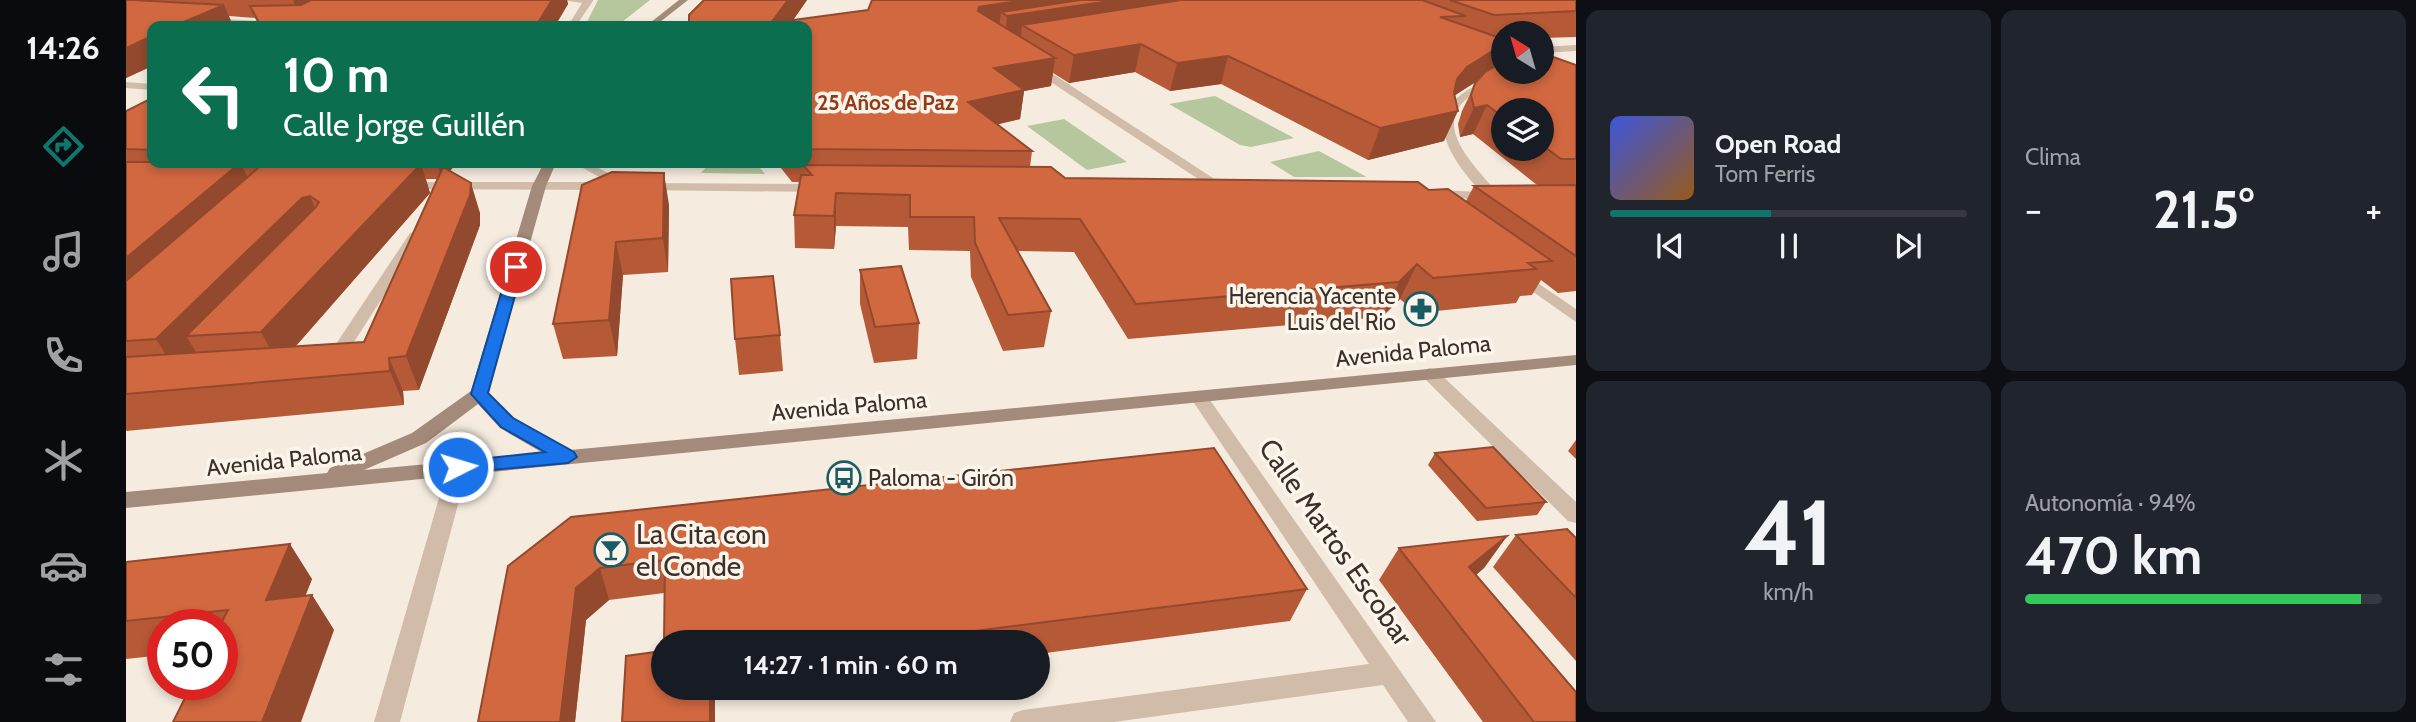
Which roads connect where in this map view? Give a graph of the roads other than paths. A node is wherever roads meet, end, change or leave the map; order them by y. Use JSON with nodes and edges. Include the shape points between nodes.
{"nodes":[{"id":1,"x":566,"y":0,"type":"edge"},
{"id":2,"x":589,"y":0,"type":"edge"},
{"id":3,"x":684,"y":0,"type":"edge"},
{"id":4,"x":194,"y":20,"type":"edge"},
{"id":5,"x":213,"y":21,"type":"edge"},
{"id":6,"x":575,"y":21,"type":"edge"},
{"id":7,"x":657,"y":21,"type":"edge"},
{"id":8,"x":1576,"y":48,"type":"edge"},
{"id":9,"x":1554,"y":49,"type":"edge"},
{"id":10,"x":1020,"y":57,"type":"edge"},
{"id":11,"x":1491,"y":81,"type":"edge"},
{"id":12,"x":126,"y":85,"type":"edge"},
{"id":13,"x":147,"y":87,"type":"edge"},
{"id":14,"x":548,"y":168,"type":"edge"},
{"id":15,"x":590,"y":168,"type":"edge"},
{"id":16,"x":393,"y":186,"type":"edge"},
{"id":17,"x":540,"y":186,"type":"junction"},
{"id":18,"x":628,"y":187,"type":"junction"},
{"id":19,"x":835,"y":188,"type":"edge"},
{"id":20,"x":1199,"y":190,"type":"edge"},
{"id":21,"x":1423,"y":201,"type":"edge"},
{"id":22,"x":415,"y":236,"type":"edge"},
{"id":23,"x":1506,"y":265,"type":"edge"},
{"id":24,"x":1576,"y":317,"type":"edge"},
{"id":25,"x":1576,"y":360,"type":"edge"},
{"id":26,"x":321,"y":371,"type":"edge"},
{"id":27,"x":1430,"y":374,"type":"junction"},
{"id":28,"x":479,"y":394,"type":"junction"},
{"id":29,"x":1199,"y":397,"type":"junction"},
{"id":30,"x":568,"y":457,"type":"junction"},
{"id":31,"x":458,"y":467,"type":"junction"},
{"id":32,"x":320,"y":481,"type":"junction"},
{"id":33,"x":126,"y":500,"type":"edge"},
{"id":34,"x":1576,"y":514,"type":"edge"},
{"id":35,"x":1390,"y":673,"type":"junction"},
{"id":36,"x":1056,"y":720,"type":"edge"},
{"id":37,"x":387,"y":722,"type":"edge"},
{"id":38,"x":1023,"y":722,"type":"edge"},
{"id":39,"x":1423,"y":722,"type":"edge"}],
"edges":[{"from":1,"to":2,"type":"street"},
{"from":2,"to":6,"type":"street"},
{"from":3,"to":7,"type":"main road"},
{"from":4,"to":5,"type":"street"},
{"from":8,"to":9,"type":"street"},
{"from":10,"to":20,"type":"street","via":[[1232,191]]},
{"from":11,"to":21,"type":"street","via":[[1460,96],[1448,110],[1446,128],[1470,174],[1500,196]]},
{"from":12,"to":13,"type":"street"},
{"from":14,"to":17,"type":"main road"},
{"from":15,"to":18,"type":"street"},
{"from":16,"to":17,"type":"street"},
{"from":17,"to":18,"type":"street"},
{"from":17,"to":28,"type":"main road"},
{"from":18,"to":19,"type":"street"},
{"from":22,"to":26,"type":"street"},
{"from":23,"to":24,"type":"street"},
{"from":25,"to":27,"type":"main road","name":"Avenida Paloma"},
{"from":27,"to":29,"type":"main road","name":"Avenida Paloma"},
{"from":27,"to":34,"type":"street"},
{"from":28,"to":30,"type":"main road","via":[[507,422]]},
{"from":28,"to":32,"type":"main road","via":[[419,438]]},
{"from":29,"to":30,"type":"main road","name":"Avenida Paloma"},
{"from":29,"to":35,"type":"street","name":"Calle Martos Escobar"},
{"from":30,"to":31,"type":"main road","name":"Avenida Paloma"},
{"from":31,"to":32,"type":"main road","name":"Avenida Paloma"},
{"from":31,"to":37,"type":"street"},
{"from":32,"to":33,"type":"main road","name":"Avenida Paloma"},
{"from":35,"to":36,"type":"street"},
{"from":35,"to":39,"type":"street","name":"Calle Martos Escobar"},
{"from":36,"to":38,"type":"street"}]}
